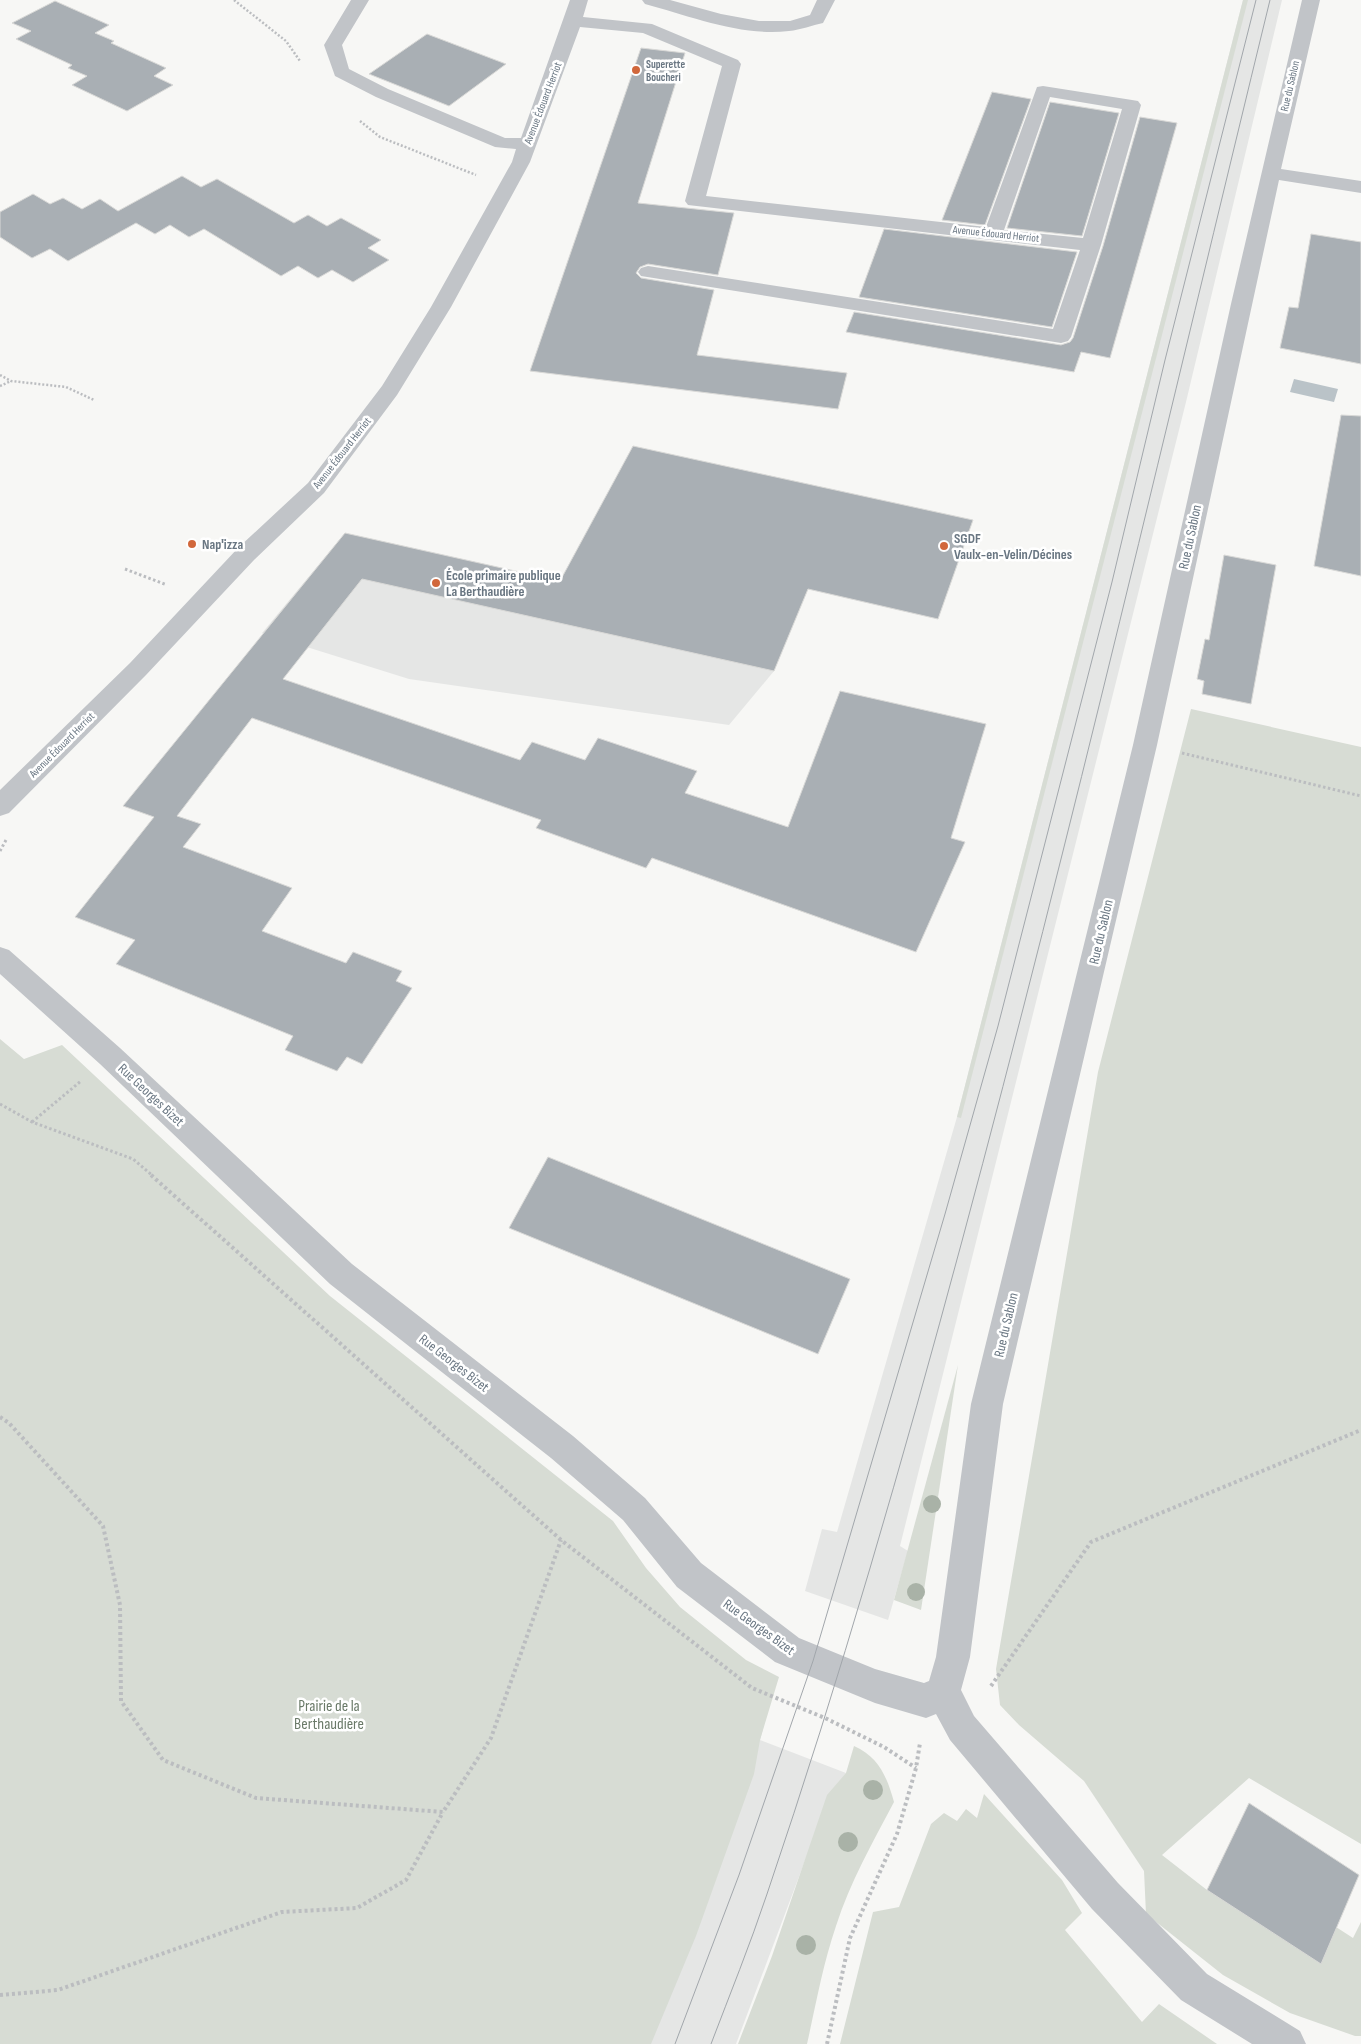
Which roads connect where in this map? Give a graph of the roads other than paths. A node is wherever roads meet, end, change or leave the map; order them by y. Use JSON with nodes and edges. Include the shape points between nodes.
{"nodes":[{"id":1,"x":360,"y":0,"type":"edge"},
{"id":2,"x":579,"y":0,"type":"edge"},
{"id":3,"x":651,"y":0,"type":"edge"},
{"id":4,"x":826,"y":0,"type":"edge"},
{"id":5,"x":1311,"y":0,"type":"edge"},
{"id":6,"x":573,"y":21,"type":"junction"},
{"id":7,"x":527,"y":144,"type":"junction"},
{"id":8,"x":1270,"y":173,"type":"junction"},
{"id":9,"x":1361,"y":187,"type":"edge"},
{"id":10,"x":993,"y":234,"type":"junction"},
{"id":11,"x":1091,"y":245,"type":"junction"},
{"id":12,"x":648,"y":272,"type":"dead end"},
{"id":13,"x":0,"y":806,"type":"edge"},
{"id":14,"x":0,"y":958,"type":"edge"},
{"id":15,"x":934,"y":1696,"type":"junction"},
{"id":16,"x":1287,"y":2044,"type":"edge"}],
"edges":[{"from":1,"to":7,"type":"street","via":[[333,45],[341,72],[382,93],[502,143]]},
{"from":2,"to":6,"type":"street","name":"Avenue Édouard Herriot"},
{"from":3,"to":4,"type":"street","via":[[763,26],[790,26],[817,19]]},
{"from":5,"to":8,"type":"street","name":"Rue du Sablon"},
{"from":6,"to":7,"type":"street","name":"Avenue Édouard Herriot"},
{"from":6,"to":10,"type":"street","name":"Avenue Édouard Herriot","via":[[646,28],[732,64],[696,201]]},
{"from":7,"to":13,"type":"street","name":"Avenue Édouard Herriot","via":[[521,162],[440,307],[390,390],[336,464],[303,502],[246,554],[138,669]]},
{"from":8,"to":9,"type":"street"},
{"from":8,"to":15,"type":"street","name":"Rue du Sablon","via":[[1145,745],[987,1404],[953,1657]]},
{"from":10,"to":11,"type":"street","name":"Avenue Édouard Herriot"},
{"from":10,"to":11,"type":"street","via":[[1042,91],[1132,105]]},
{"from":11,"to":12,"type":"street","via":[[1061,336]]},
{"from":14,"to":15,"type":"street","name":"Rue Georges Bizet","via":[[366,1295],[562,1447],[634,1509],[689,1575],[787,1650],[848,1676]]},
{"from":15,"to":16,"type":"street","via":[[1105,1896],[1194,1987]]}]}
